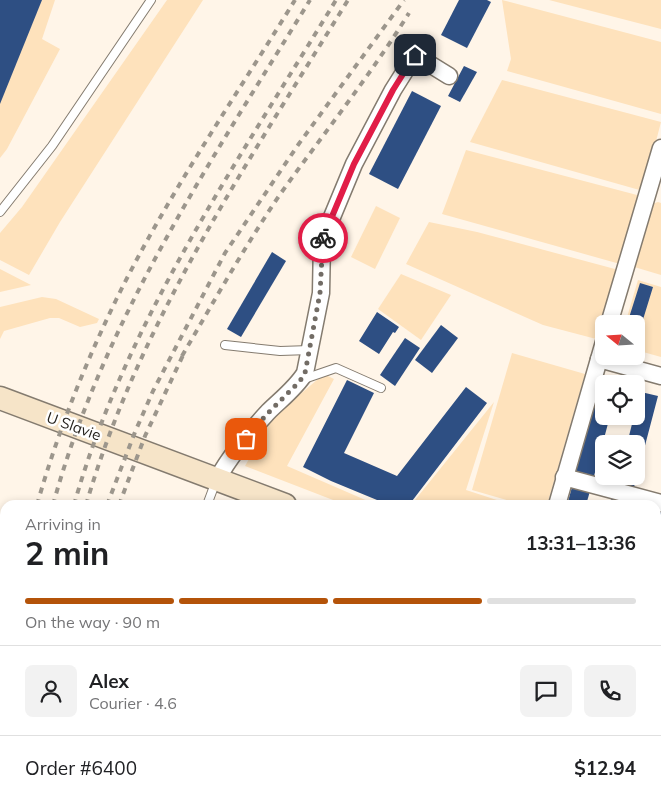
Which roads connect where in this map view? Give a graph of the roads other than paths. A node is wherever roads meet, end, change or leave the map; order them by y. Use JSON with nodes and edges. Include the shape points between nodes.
{"nodes":[{"id":1,"x":151,"y":0,"type":"edge"},
{"id":2,"x":449,"y":76,"type":"dead end"},
{"id":3,"x":661,"y":148,"type":"edge"},
{"id":4,"x":0,"y":212,"type":"edge"},
{"id":5,"x":612,"y":315,"type":"edge"},
{"id":6,"x":225,"y":345,"type":"dead end"},
{"id":7,"x":310,"y":350,"type":"junction"},
{"id":8,"x":597,"y":365,"type":"edge"},
{"id":9,"x":621,"y":365,"type":"edge"},
{"id":10,"x":661,"y":376,"type":"edge"},
{"id":11,"x":300,"y":381,"type":"junction"},
{"id":12,"x":381,"y":388,"type":"dead end"},
{"id":13,"x":0,"y":398,"type":"edge"},
{"id":14,"x":564,"y":478,"type":"junction"},
{"id":15,"x":217,"y":480,"type":"junction"},
{"id":16,"x":209,"y":500,"type":"edge"},
{"id":17,"x":271,"y":500,"type":"edge"},
{"id":18,"x":558,"y":500,"type":"edge"},
{"id":19,"x":649,"y":500,"type":"edge"}],
"edges":[{"from":1,"to":4,"type":"lane","via":[[52,146]]},
{"from":2,"to":7,"type":"street","via":[[415,55],[354,164],[322,241],[320,293]]},
{"from":3,"to":5,"type":"street"},
{"from":6,"to":7,"type":"lane","via":[[280,351]]},
{"from":7,"to":11,"type":"street"},
{"from":8,"to":14,"type":"street"},
{"from":9,"to":10,"type":"street"},
{"from":11,"to":12,"type":"lane","via":[[336,368]]},
{"from":11,"to":15,"type":"street","via":[[266,415]]},
{"from":13,"to":15,"type":"main road","name":"U Slavie"},
{"from":14,"to":18,"type":"street"},
{"from":14,"to":19,"type":"street"},
{"from":15,"to":16,"type":"lane"},
{"from":15,"to":17,"type":"main road","name":"U Slavie"}]}
